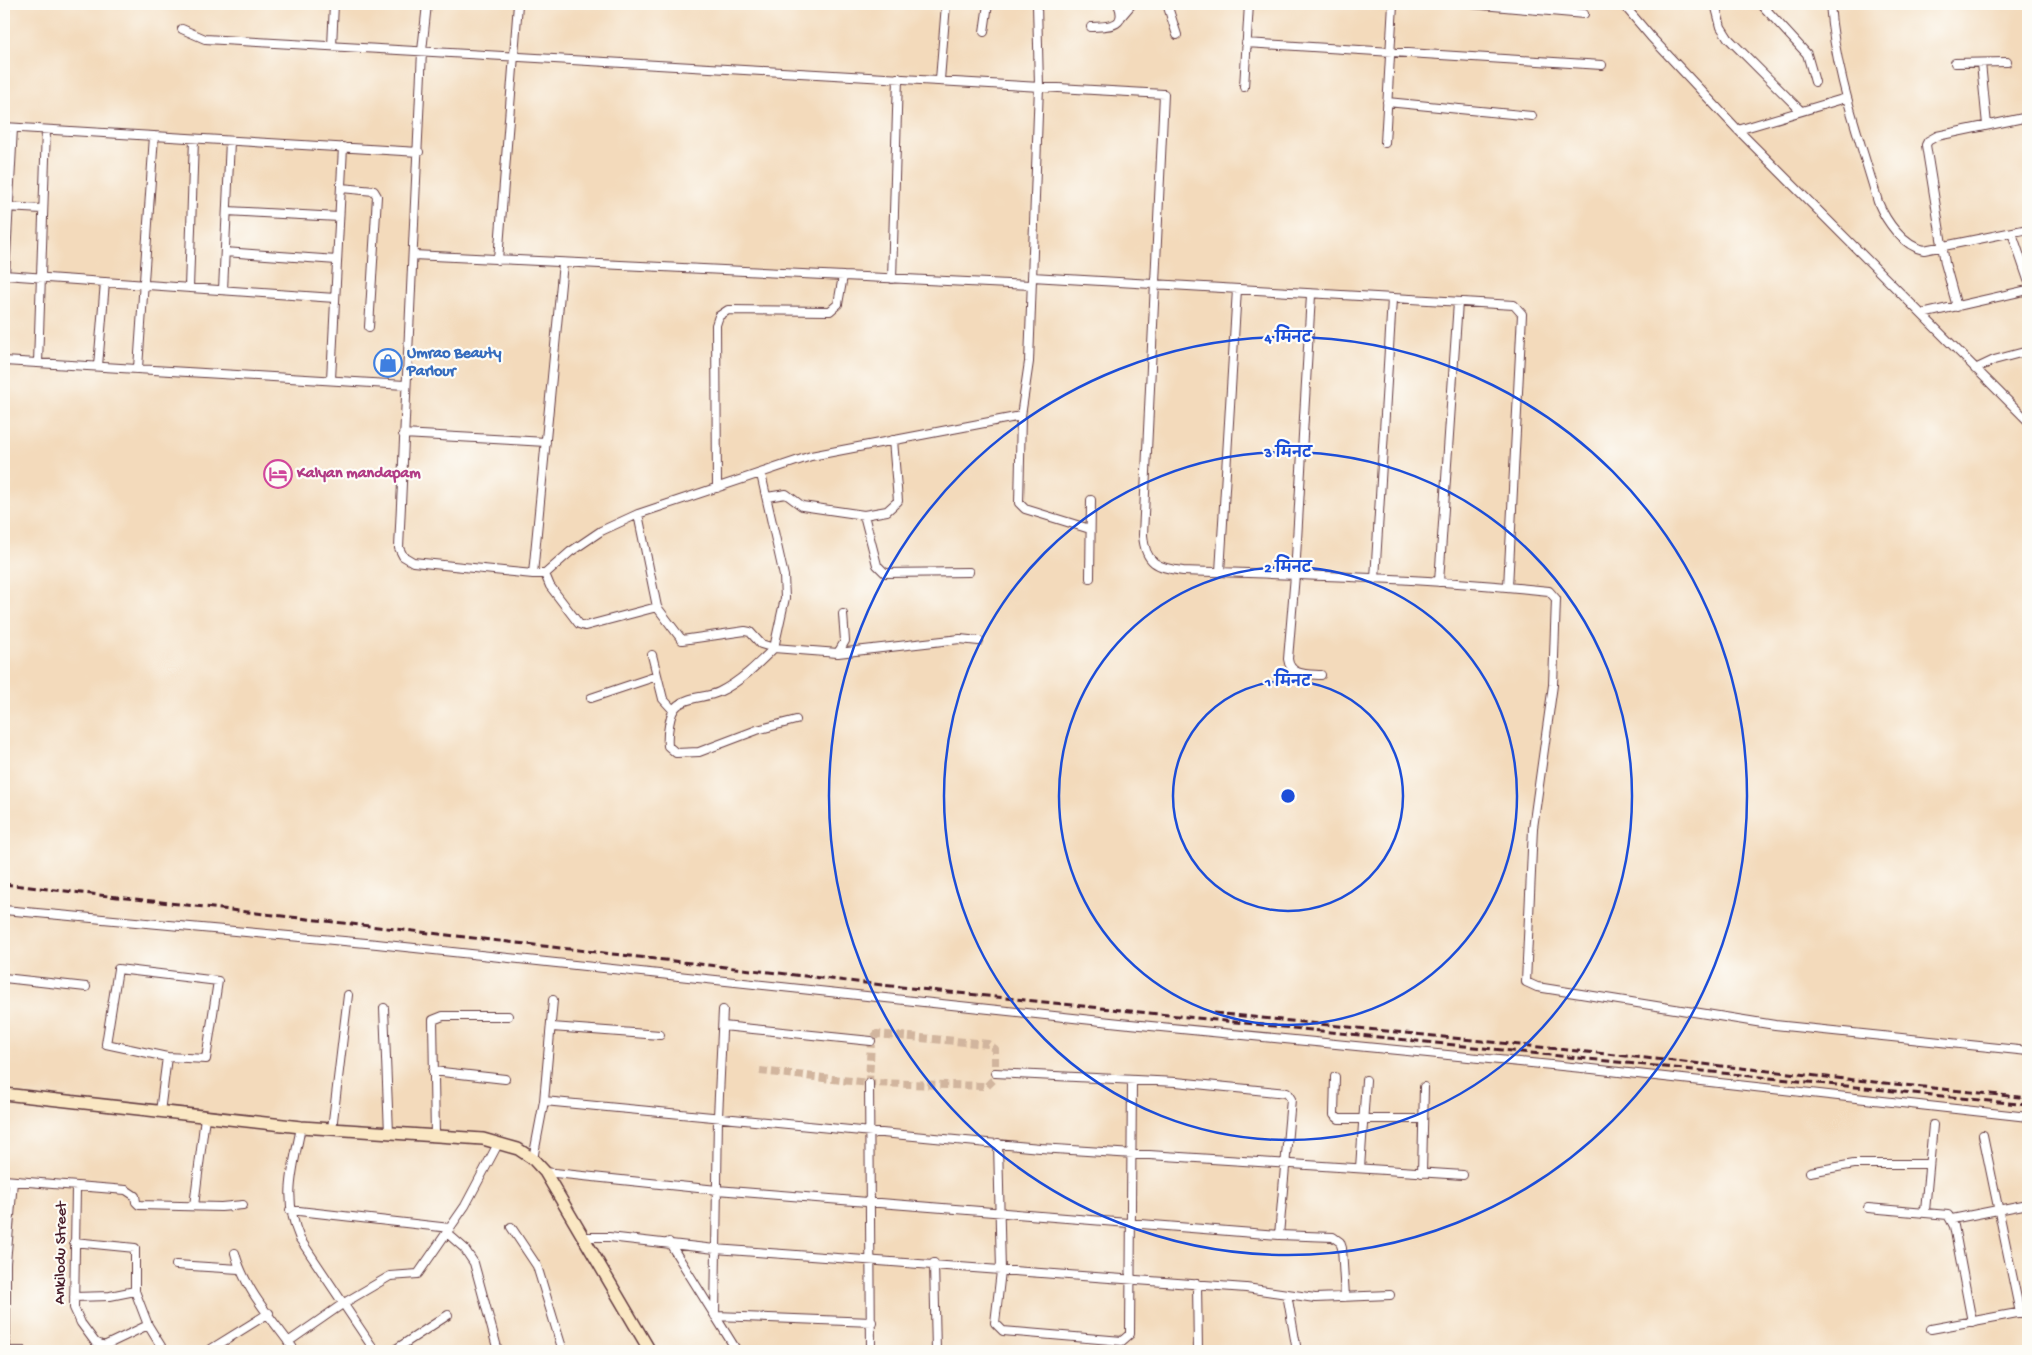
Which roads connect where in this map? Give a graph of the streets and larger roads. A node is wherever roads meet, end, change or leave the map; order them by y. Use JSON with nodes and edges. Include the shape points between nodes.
{"nodes":[{"id":1,"x":334,"y":4,"type":"edge"},
{"id":2,"x":427,"y":4,"type":"edge"},
{"id":3,"x":518,"y":4,"type":"edge"},
{"id":4,"x":946,"y":4,"type":"edge"},
{"id":5,"x":988,"y":4,"type":"edge"},
{"id":6,"x":1037,"y":4,"type":"edge"},
{"id":7,"x":1118,"y":4,"type":"edge"},
{"id":8,"x":1132,"y":4,"type":"edge"},
{"id":9,"x":1167,"y":4,"type":"edge"},
{"id":10,"x":1248,"y":4,"type":"edge"},
{"id":11,"x":1393,"y":4,"type":"edge"},
{"id":12,"x":1471,"y":4,"type":"edge"},
{"id":13,"x":1623,"y":4,"type":"edge"},
{"id":14,"x":1716,"y":4,"type":"edge"},
{"id":15,"x":1761,"y":4,"type":"edge"},
{"id":16,"x":1830,"y":4,"type":"edge"},
{"id":17,"x":1584,"y":14,"type":"dead end"},
{"id":18,"x":1120,"y":18,"type":"junction"},
{"id":19,"x":1091,"y":27,"type":"dead end"},
{"id":20,"x":182,"y":29,"type":"dead end"},
{"id":21,"x":984,"y":32,"type":"dead end"},
{"id":22,"x":1177,"y":35,"type":"dead end"},
{"id":23,"x":1246,"y":42,"type":"junction"},
{"id":24,"x":332,"y":46,"type":"junction"},
{"id":25,"x":422,"y":51,"type":"junction"},
{"id":26,"x":1390,"y":51,"type":"junction"},
{"id":27,"x":513,"y":56,"type":"junction"},
{"id":28,"x":2006,"y":62,"type":"dead end"},
{"id":29,"x":1955,"y":63,"type":"dead end"},
{"id":30,"x":1980,"y":63,"type":"junction"},
{"id":31,"x":1602,"y":65,"type":"dead end"},
{"id":32,"x":898,"y":78,"type":"junction"},
{"id":33,"x":940,"y":80,"type":"junction"},
{"id":34,"x":1814,"y":82,"type":"dead end"},
{"id":35,"x":1039,"y":86,"type":"junction"},
{"id":36,"x":1244,"y":87,"type":"dead end"},
{"id":37,"x":1846,"y":98,"type":"junction"},
{"id":38,"x":1388,"y":102,"type":"junction"},
{"id":39,"x":1801,"y":112,"type":"junction"},
{"id":40,"x":1532,"y":116,"type":"dead end"},
{"id":41,"x":2028,"y":117,"type":"edge"},
{"id":42,"x":1987,"y":125,"type":"junction"},
{"id":43,"x":4,"y":127,"type":"edge"},
{"id":44,"x":13,"y":128,"type":"junction"},
{"id":45,"x":46,"y":130,"type":"junction"},
{"id":46,"x":1738,"y":130,"type":"junction"},
{"id":47,"x":154,"y":136,"type":"junction"},
{"id":48,"x":194,"y":139,"type":"junction"},
{"id":49,"x":230,"y":141,"type":"junction"},
{"id":50,"x":1385,"y":143,"type":"dead end"},
{"id":51,"x":343,"y":147,"type":"junction"},
{"id":52,"x":419,"y":152,"type":"junction"},
{"id":53,"x":7,"y":174,"type":"edge"},
{"id":54,"x":341,"y":188,"type":"junction"},
{"id":55,"x":6,"y":207,"type":"edge"},
{"id":56,"x":42,"y":209,"type":"junction"},
{"id":57,"x":227,"y":211,"type":"junction"},
{"id":58,"x":339,"y":217,"type":"junction"},
{"id":59,"x":2028,"y":229,"type":"edge"},
{"id":60,"x":2012,"y":233,"type":"junction"},
{"id":61,"x":5,"y":245,"type":"edge"},
{"id":62,"x":1943,"y":247,"type":"junction"},
{"id":63,"x":225,"y":252,"type":"junction"},
{"id":64,"x":413,"y":255,"type":"junction"},
{"id":65,"x":337,"y":260,"type":"junction"},
{"id":66,"x":498,"y":260,"type":"junction"},
{"id":67,"x":563,"y":263,"type":"junction"},
{"id":68,"x":4,"y":275,"type":"edge"},
{"id":69,"x":843,"y":276,"type":"junction"},
{"id":70,"x":39,"y":278,"type":"junction"},
{"id":71,"x":892,"y":279,"type":"junction"},
{"id":72,"x":2028,"y":280,"type":"edge"},
{"id":73,"x":1031,"y":281,"type":"junction"},
{"id":74,"x":104,"y":282,"type":"junction"},
{"id":75,"x":1155,"y":284,"type":"junction"},
{"id":76,"x":144,"y":285,"type":"junction"},
{"id":77,"x":189,"y":288,"type":"junction"},
{"id":78,"x":1237,"y":289,"type":"junction"},
{"id":79,"x":223,"y":290,"type":"junction"},
{"id":80,"x":2028,"y":290,"type":"edge"},
{"id":81,"x":1311,"y":295,"type":"junction"},
{"id":82,"x":335,"y":298,"type":"junction"},
{"id":83,"x":1392,"y":299,"type":"junction"},
{"id":84,"x":1458,"y":302,"type":"junction"},
{"id":85,"x":1957,"y":307,"type":"junction"},
{"id":86,"x":1922,"y":314,"type":"junction"},
{"id":87,"x":369,"y":328,"type":"dead end"},
{"id":88,"x":2028,"y":351,"type":"edge"},
{"id":89,"x":4,"y":361,"type":"edge"},
{"id":90,"x":38,"y":363,"type":"junction"},
{"id":91,"x":98,"y":366,"type":"junction"},
{"id":92,"x":138,"y":368,"type":"junction"},
{"id":93,"x":1975,"y":369,"type":"junction"},
{"id":94,"x":331,"y":379,"type":"junction"},
{"id":95,"x":405,"y":385,"type":"junction"},
{"id":96,"x":1021,"y":416,"type":"junction"},
{"id":97,"x":2028,"y":419,"type":"edge"},
{"id":98,"x":403,"y":434,"type":"junction"},
{"id":99,"x":893,"y":440,"type":"junction"},
{"id":100,"x":546,"y":442,"type":"junction"},
{"id":101,"x":761,"y":474,"type":"junction"},
{"id":102,"x":717,"y":488,"type":"junction"},
{"id":103,"x":767,"y":496,"type":"junction"},
{"id":104,"x":1091,"y":500,"type":"dead end"},
{"id":105,"x":638,"y":514,"type":"junction"},
{"id":106,"x":864,"y":515,"type":"junction"},
{"id":107,"x":1090,"y":529,"type":"junction"},
{"id":108,"x":969,"y":572,"type":"dead end"},
{"id":109,"x":1220,"y":572,"type":"junction"},
{"id":110,"x":533,"y":574,"type":"junction"},
{"id":111,"x":546,"y":574,"type":"junction"},
{"id":112,"x":1295,"y":575,"type":"junction"},
{"id":113,"x":1090,"y":578,"type":"dead end"},
{"id":114,"x":1375,"y":579,"type":"junction"},
{"id":115,"x":1439,"y":582,"type":"junction"},
{"id":116,"x":1508,"y":587,"type":"junction"},
{"id":117,"x":657,"y":607,"type":"junction"},
{"id":118,"x":843,"y":614,"type":"dead end"},
{"id":119,"x":980,"y":641,"type":"dead end"},
{"id":120,"x":774,"y":648,"type":"junction"},
{"id":121,"x":838,"y":653,"type":"junction"},
{"id":122,"x":652,"y":655,"type":"dead end"},
{"id":123,"x":657,"y":676,"type":"junction"},
{"id":124,"x":1321,"y":676,"type":"dead end"},
{"id":125,"x":591,"y":698,"type":"dead end"},
{"id":126,"x":673,"y":710,"type":"junction"},
{"id":127,"x":796,"y":720,"type":"dead end"},
{"id":128,"x":4,"y":910,"type":"edge"},
{"id":129,"x":4,"y":978,"type":"edge"},
{"id":130,"x":86,"y":987,"type":"dead end"},
{"id":131,"x":348,"y":995,"type":"dead end"},
{"id":132,"x":553,"y":1000,"type":"dead end"},
{"id":133,"x":384,"y":1008,"type":"dead end"},
{"id":134,"x":723,"y":1010,"type":"dead end"},
{"id":135,"x":508,"y":1016,"type":"dead end"},
{"id":136,"x":723,"y":1026,"type":"junction"},
{"id":137,"x":552,"y":1027,"type":"junction"},
{"id":138,"x":660,"y":1036,"type":"dead end"},
{"id":139,"x":871,"y":1041,"type":"dead end"},
{"id":140,"x":2028,"y":1051,"type":"edge"},
{"id":141,"x":167,"y":1058,"type":"junction"},
{"id":142,"x":433,"y":1071,"type":"junction"},
{"id":143,"x":995,"y":1073,"type":"dead end"},
{"id":144,"x":1335,"y":1077,"type":"dead end"},
{"id":145,"x":505,"y":1079,"type":"dead end"},
{"id":146,"x":1132,"y":1080,"type":"junction"},
{"id":147,"x":1366,"y":1080,"type":"dead end"},
{"id":148,"x":869,"y":1083,"type":"tunnel mouth"},
{"id":149,"x":1424,"y":1087,"type":"dead end"},
{"id":150,"x":4,"y":1094,"type":"edge"},
{"id":151,"x":544,"y":1101,"type":"junction"},
{"id":152,"x":160,"y":1112,"type":"junction"},
{"id":153,"x":205,"y":1117,"type":"junction"},
{"id":154,"x":718,"y":1117,"type":"junction"},
{"id":155,"x":2028,"y":1117,"type":"edge"},
{"id":156,"x":1423,"y":1118,"type":"junction"},
{"id":157,"x":1363,"y":1119,"type":"junction"},
{"id":158,"x":1933,"y":1125,"type":"dead end"},
{"id":159,"x":301,"y":1127,"type":"junction"},
{"id":160,"x":332,"y":1130,"type":"junction"},
{"id":161,"x":869,"y":1132,"type":"junction"},
{"id":162,"x":389,"y":1133,"type":"junction"},
{"id":163,"x":1983,"y":1135,"type":"dead end"},
{"id":164,"x":435,"y":1136,"type":"junction"},
{"id":165,"x":998,"y":1143,"type":"junction"},
{"id":166,"x":498,"y":1144,"type":"junction"},
{"id":167,"x":1131,"y":1155,"type":"junction"},
{"id":168,"x":533,"y":1160,"type":"junction"},
{"id":169,"x":1286,"y":1164,"type":"junction"},
{"id":170,"x":1929,"y":1164,"type":"junction"},
{"id":171,"x":1360,"y":1168,"type":"junction"},
{"id":172,"x":545,"y":1172,"type":"junction"},
{"id":173,"x":1810,"y":1172,"type":"dead end"},
{"id":174,"x":1422,"y":1173,"type":"junction"},
{"id":175,"x":1463,"y":1175,"type":"dead end"},
{"id":176,"x":4,"y":1180,"type":"edge"},
{"id":177,"x":13,"y":1181,"type":"junction"},
{"id":178,"x":76,"y":1188,"type":"junction"},
{"id":179,"x":717,"y":1190,"type":"junction"},
{"id":180,"x":869,"y":1202,"type":"junction"},
{"id":181,"x":2028,"y":1204,"type":"edge"},
{"id":182,"x":243,"y":1205,"type":"dead end"},
{"id":183,"x":194,"y":1206,"type":"junction"},
{"id":184,"x":1868,"y":1208,"type":"dead end"},
{"id":185,"x":290,"y":1210,"type":"junction"},
{"id":186,"x":1999,"y":1210,"type":"junction"},
{"id":187,"x":1925,"y":1212,"type":"junction"},
{"id":188,"x":999,"y":1213,"type":"junction"},
{"id":189,"x":1952,"y":1220,"type":"junction"},
{"id":190,"x":1129,"y":1222,"type":"junction"},
{"id":191,"x":511,"y":1227,"type":"dead end"},
{"id":192,"x":449,"y":1231,"type":"junction"},
{"id":193,"x":1279,"y":1236,"type":"junction"},
{"id":194,"x":584,"y":1237,"type":"junction"},
{"id":195,"x":74,"y":1242,"type":"junction"},
{"id":196,"x":669,"y":1242,"type":"junction"},
{"id":197,"x":715,"y":1249,"type":"junction"},
{"id":198,"x":235,"y":1253,"type":"dead end"},
{"id":199,"x":869,"y":1258,"type":"junction"},
{"id":200,"x":934,"y":1263,"type":"junction"},
{"id":201,"x":176,"y":1265,"type":"dead end"},
{"id":202,"x":239,"y":1269,"type":"junction"},
{"id":203,"x":1001,"y":1271,"type":"junction"},
{"id":204,"x":1130,"y":1281,"type":"junction"},
{"id":205,"x":1197,"y":1284,"type":"junction"},
{"id":206,"x":135,"y":1291,"type":"junction"},
{"id":207,"x":1287,"y":1294,"type":"junction"},
{"id":208,"x":1390,"y":1295,"type":"dead end"},
{"id":209,"x":74,"y":1297,"type":"junction"},
{"id":210,"x":1345,"y":1297,"type":"junction"},
{"id":211,"x":344,"y":1303,"type":"junction"},
{"id":212,"x":2028,"y":1311,"type":"edge"},
{"id":213,"x":269,"y":1313,"type":"junction"},
{"id":214,"x":2020,"y":1313,"type":"junction"},
{"id":215,"x":448,"y":1315,"type":"dead end"},
{"id":216,"x":716,"y":1316,"type":"junction"},
{"id":217,"x":872,"y":1322,"type":"junction"},
{"id":218,"x":1972,"y":1322,"type":"junction"},
{"id":219,"x":148,"y":1325,"type":"junction"},
{"id":220,"x":1931,"y":1329,"type":"dead end"},
{"id":221,"x":288,"y":1342,"type":"junction"},
{"id":222,"x":214,"y":1350,"type":"edge"},
{"id":223,"x":6,"y":1351,"type":"edge"},
{"id":224,"x":11,"y":1351,"type":"edge"},
{"id":225,"x":23,"y":1351,"type":"edge"},
{"id":226,"x":164,"y":1351,"type":"edge"},
{"id":227,"x":295,"y":1351,"type":"edge"},
{"id":228,"x":376,"y":1351,"type":"edge"},
{"id":229,"x":393,"y":1351,"type":"edge"},
{"id":230,"x":498,"y":1351,"type":"edge"},
{"id":231,"x":563,"y":1351,"type":"edge"},
{"id":232,"x":650,"y":1351,"type":"edge"},
{"id":233,"x":737,"y":1351,"type":"edge"},
{"id":234,"x":871,"y":1351,"type":"edge"},
{"id":235,"x":936,"y":1351,"type":"edge"},
{"id":236,"x":1198,"y":1351,"type":"edge"},
{"id":237,"x":1297,"y":1351,"type":"edge"}],
"edges":[{"from":1,"to":24,"type":"street"},
{"from":2,"to":25,"type":"street"},
{"from":3,"to":27,"type":"street"},
{"from":4,"to":33,"type":"street"},
{"from":5,"to":21,"type":"street"},
{"from":6,"to":35,"type":"street"},
{"from":7,"to":18,"type":"street"},
{"from":8,"to":18,"type":"street"},
{"from":9,"to":22,"type":"street"},
{"from":10,"to":23,"type":"street"},
{"from":11,"to":26,"type":"street"},
{"from":12,"to":17,"type":"street"},
{"from":13,"to":46,"type":"street"},
{"from":14,"to":39,"type":"street","via":[[1721,27],[1728,38]]},
{"from":15,"to":34,"type":"street","via":[[1807,54]]},
{"from":16,"to":37,"type":"street"},
{"from":18,"to":19,"type":"street","via":[[1113,26]]},
{"from":20,"to":24,"type":"street","via":[[205,39]]},
{"from":23,"to":26,"type":"street"},
{"from":23,"to":36,"type":"street"},
{"from":24,"to":25,"type":"street"},
{"from":25,"to":27,"type":"street"},
{"from":25,"to":52,"type":"street"},
{"from":26,"to":31,"type":"street"},
{"from":26,"to":38,"type":"street"},
{"from":27,"to":32,"type":"street"},
{"from":27,"to":66,"type":"street"},
{"from":28,"to":30,"type":"street"},
{"from":29,"to":30,"type":"street"},
{"from":30,"to":42,"type":"street"},
{"from":32,"to":33,"type":"street"},
{"from":32,"to":71,"type":"street"},
{"from":33,"to":35,"type":"street"},
{"from":35,"to":73,"type":"street"},
{"from":35,"to":75,"type":"street","via":[[1164,94]]},
{"from":37,"to":39,"type":"street"},
{"from":37,"to":62,"type":"street","via":[[1878,202],[1887,219],[1916,249]]},
{"from":38,"to":40,"type":"street"},
{"from":38,"to":50,"type":"street"},
{"from":39,"to":46,"type":"street"},
{"from":41,"to":42,"type":"street"},
{"from":42,"to":62,"type":"street","via":[[1937,136],[1926,145]]},
{"from":43,"to":44,"type":"street"},
{"from":44,"to":45,"type":"street"},
{"from":44,"to":53,"type":"street"},
{"from":45,"to":47,"type":"street"},
{"from":45,"to":56,"type":"street"},
{"from":46,"to":86,"type":"street"},
{"from":47,"to":48,"type":"street"},
{"from":47,"to":76,"type":"street"},
{"from":48,"to":49,"type":"street"},
{"from":48,"to":77,"type":"street"},
{"from":49,"to":51,"type":"street"},
{"from":49,"to":57,"type":"street"},
{"from":51,"to":52,"type":"street"},
{"from":51,"to":54,"type":"street"},
{"from":52,"to":64,"type":"street"},
{"from":53,"to":55,"type":"street"},
{"from":54,"to":58,"type":"street"},
{"from":54,"to":87,"type":"street","via":[[369,188],[377,196]]},
{"from":55,"to":56,"type":"street"},
{"from":55,"to":61,"type":"street"},
{"from":56,"to":70,"type":"street"},
{"from":57,"to":58,"type":"street"},
{"from":57,"to":63,"type":"street"},
{"from":58,"to":65,"type":"street"},
{"from":59,"to":60,"type":"street"},
{"from":60,"to":62,"type":"street"},
{"from":60,"to":72,"type":"street"},
{"from":61,"to":68,"type":"street"},
{"from":62,"to":85,"type":"street"},
{"from":63,"to":65,"type":"street"},
{"from":63,"to":79,"type":"street"},
{"from":64,"to":66,"type":"street"},
{"from":64,"to":95,"type":"street"},
{"from":65,"to":82,"type":"street"},
{"from":66,"to":67,"type":"street"},
{"from":67,"to":69,"type":"street"},
{"from":67,"to":100,"type":"street"},
{"from":68,"to":70,"type":"street"},
{"from":69,"to":71,"type":"street"},
{"from":69,"to":102,"type":"street","via":[[838,304],[830,311],[728,310],[719,316],[716,325]]},
{"from":70,"to":74,"type":"street"},
{"from":70,"to":90,"type":"street"},
{"from":71,"to":73,"type":"street"},
{"from":73,"to":75,"type":"street"},
{"from":73,"to":96,"type":"street","via":[[1029,362]]},
{"from":74,"to":76,"type":"street"},
{"from":74,"to":91,"type":"street"},
{"from":75,"to":78,"type":"street"},
{"from":75,"to":109,"type":"street","via":[[1144,546],[1154,563],[1164,569]]},
{"from":76,"to":77,"type":"street"},
{"from":76,"to":92,"type":"street"},
{"from":77,"to":79,"type":"street"},
{"from":78,"to":81,"type":"street"},
{"from":78,"to":109,"type":"street"},
{"from":79,"to":82,"type":"street"},
{"from":80,"to":85,"type":"street"},
{"from":81,"to":83,"type":"street"},
{"from":81,"to":112,"type":"street"},
{"from":82,"to":94,"type":"street"},
{"from":83,"to":84,"type":"street"},
{"from":83,"to":114,"type":"street"},
{"from":84,"to":115,"type":"street"},
{"from":84,"to":116,"type":"street","via":[[1514,305],[1522,314]]},
{"from":85,"to":86,"type":"street"},
{"from":86,"to":93,"type":"street"},
{"from":88,"to":93,"type":"street"},
{"from":89,"to":90,"type":"street"},
{"from":90,"to":91,"type":"street"},
{"from":91,"to":92,"type":"street"},
{"from":92,"to":94,"type":"street"},
{"from":93,"to":97,"type":"street"},
{"from":94,"to":95,"type":"street"},
{"from":95,"to":98,"type":"street"},
{"from":96,"to":99,"type":"street"},
{"from":96,"to":107,"type":"street","via":[[1019,502],[1025,509]]},
{"from":98,"to":100,"type":"street"},
{"from":98,"to":110,"type":"street","via":[[399,543],[403,556],[413,562]]},
{"from":99,"to":101,"type":"street","via":[[811,456]]},
{"from":99,"to":106,"type":"street","via":[[898,501],[887,511]]},
{"from":100,"to":110,"type":"street"},
{"from":101,"to":102,"type":"street"},
{"from":101,"to":103,"type":"street"},
{"from":102,"to":105,"type":"street"},
{"from":103,"to":106,"type":"street","via":[[786,494],[802,506]]},
{"from":103,"to":120,"type":"street","via":[[784,576],[785,598]]},
{"from":104,"to":107,"type":"street"},
{"from":105,"to":111,"type":"street","via":[[601,531],[570,552]]},
{"from":105,"to":117,"type":"street"},
{"from":106,"to":108,"type":"street","via":[[877,565],[885,573]]},
{"from":107,"to":113,"type":"street"},
{"from":109,"to":112,"type":"street"},
{"from":110,"to":111,"type":"street"},
{"from":111,"to":117,"type":"street","via":[[550,586],[579,624],[585,626]]},
{"from":112,"to":114,"type":"street"},
{"from":112,"to":124,"type":"street","via":[[1288,664],[1296,672]]},
{"from":114,"to":115,"type":"street"},
{"from":115,"to":116,"type":"street"},
{"from":116,"to":140,"type":"street","via":[[1549,591],[1556,598],[1553,685],[1536,805],[1526,982],[1531,986],[1775,1025]]},
{"from":117,"to":120,"type":"street","via":[[682,640],[745,631],[761,644]]},
{"from":118,"to":121,"type":"street","via":[[844,641]]},
{"from":119,"to":121,"type":"street","via":[[960,639]]},
{"from":120,"to":121,"type":"street"},
{"from":120,"to":126,"type":"street","via":[[730,686],[717,693],[685,701]]},
{"from":122,"to":123,"type":"street"},
{"from":123,"to":125,"type":"street"},
{"from":123,"to":126,"type":"street","via":[[663,699]]},
{"from":126,"to":127,"type":"street","via":[[668,746],[676,753],[685,754]]},
{"from":128,"to":155,"type":"street","via":[[377,944]]},
{"from":129,"to":130,"type":"street"},
{"from":131,"to":160,"type":"street"},
{"from":132,"to":137,"type":"street"},
{"from":133,"to":162,"type":"street"},
{"from":134,"to":136,"type":"street"},
{"from":135,"to":142,"type":"street","via":[[436,1018],[432,1025]]},
{"from":136,"to":139,"type":"street"},
{"from":136,"to":154,"type":"street"},
{"from":137,"to":138,"type":"street"},
{"from":137,"to":151,"type":"street"},
{"from":141,"to":141,"type":"street","via":[[106,1044],[118,970],[218,982],[206,1059]]},
{"from":141,"to":152,"type":"street"},
{"from":142,"to":145,"type":"street"},
{"from":142,"to":164,"type":"street"},
{"from":143,"to":146,"type":"street"},
{"from":144,"to":157,"type":"street","via":[[1335,1118]]},
{"from":146,"to":167,"type":"street"},
{"from":146,"to":169,"type":"street","via":[[1288,1093],[1291,1098]]},
{"from":147,"to":157,"type":"street"},
{"from":148,"to":161,"type":"street"},
{"from":149,"to":156,"type":"street"},
{"from":150,"to":152,"type":"street"},
{"from":151,"to":154,"type":"street"},
{"from":151,"to":168,"type":"street"},
{"from":152,"to":153,"type":"street"},
{"from":153,"to":159,"type":"street"},
{"from":153,"to":183,"type":"street"},
{"from":154,"to":161,"type":"street"},
{"from":154,"to":179,"type":"street"},
{"from":156,"to":157,"type":"street"},
{"from":156,"to":174,"type":"street"},
{"from":157,"to":171,"type":"street"},
{"from":158,"to":170,"type":"street"},
{"from":159,"to":160,"type":"street"},
{"from":159,"to":185,"type":"street","via":[[288,1199]]},
{"from":160,"to":162,"type":"street"},
{"from":161,"to":165,"type":"street"},
{"from":161,"to":180,"type":"street"},
{"from":162,"to":164,"type":"street"},
{"from":163,"to":186,"type":"street"},
{"from":164,"to":166,"type":"street","via":[[483,1139]]},
{"from":165,"to":167,"type":"street"},
{"from":165,"to":188,"type":"street"},
{"from":166,"to":168,"type":"street","via":[[518,1149]]},
{"from":166,"to":192,"type":"street","via":[[483,1176]]},
{"from":167,"to":169,"type":"street"},
{"from":167,"to":190,"type":"street"},
{"from":168,"to":172,"type":"street"},
{"from":169,"to":171,"type":"street"},
{"from":169,"to":193,"type":"street"},
{"from":170,"to":173,"type":"street","via":[[1854,1164]]},
{"from":170,"to":187,"type":"street"},
{"from":171,"to":174,"type":"street"},
{"from":172,"to":179,"type":"street"},
{"from":172,"to":194,"type":"street"},
{"from":174,"to":175,"type":"street"},
{"from":176,"to":177,"type":"street"},
{"from":177,"to":178,"type":"street"},
{"from":177,"to":223,"type":"street","via":[[6,1263]]},
{"from":178,"to":183,"type":"street","via":[[126,1190],[139,1205]]},
{"from":178,"to":195,"type":"street","name":"Ankilodu Street"},
{"from":179,"to":180,"type":"street"},
{"from":179,"to":197,"type":"street"},
{"from":180,"to":188,"type":"street"},
{"from":180,"to":199,"type":"street"},
{"from":181,"to":186,"type":"street"},
{"from":182,"to":183,"type":"street"},
{"from":184,"to":187,"type":"street"},
{"from":185,"to":192,"type":"street"},
{"from":185,"to":211,"type":"street","via":[[300,1239]]},
{"from":186,"to":189,"type":"street"},
{"from":186,"to":214,"type":"street"},
{"from":187,"to":189,"type":"street","via":[[1942,1213]]},
{"from":188,"to":190,"type":"street"},
{"from":188,"to":203,"type":"street"},
{"from":189,"to":218,"type":"street"},
{"from":190,"to":193,"type":"street"},
{"from":190,"to":204,"type":"street"},
{"from":191,"to":231,"type":"street","via":[[537,1266]]},
{"from":192,"to":211,"type":"street","via":[[418,1274],[390,1276]]},
{"from":192,"to":230,"type":"street","via":[[474,1262]]},
{"from":193,"to":210,"type":"street","via":[[1333,1237],[1340,1242]]},
{"from":194,"to":196,"type":"street"},
{"from":194,"to":232,"type":"street"},
{"from":195,"to":206,"type":"street","via":[[135,1248]]},
{"from":195,"to":209,"type":"street","name":"Ankilodu Street"},
{"from":196,"to":197,"type":"street"},
{"from":196,"to":216,"type":"street"},
{"from":197,"to":199,"type":"street"},
{"from":197,"to":216,"type":"street"},
{"from":198,"to":202,"type":"street"},
{"from":199,"to":200,"type":"street"},
{"from":199,"to":217,"type":"street"},
{"from":200,"to":203,"type":"street"},
{"from":200,"to":235,"type":"street"},
{"from":201,"to":202,"type":"street"},
{"from":202,"to":213,"type":"street"},
{"from":203,"to":204,"type":"street"},
{"from":203,"to":204,"type":"street","via":[[995,1323],[1003,1331],[1122,1341],[1130,1334]]},
{"from":204,"to":205,"type":"street"},
{"from":205,"to":207,"type":"street"},
{"from":205,"to":236,"type":"street"},
{"from":206,"to":209,"type":"street","via":[[104,1297]]},
{"from":206,"to":219,"type":"street"},
{"from":207,"to":210,"type":"street","via":[[1315,1298]]},
{"from":207,"to":237,"type":"street"},
{"from":208,"to":210,"type":"street"},
{"from":209,"to":219,"type":"street","name":"Ankilodu Street","via":[[76,1314],[100,1346]]},
{"from":211,"to":221,"type":"street"},
{"from":211,"to":228,"type":"street"},
{"from":212,"to":214,"type":"street"},
{"from":213,"to":221,"type":"street"},
{"from":213,"to":222,"type":"street"},
{"from":214,"to":218,"type":"street"},
{"from":215,"to":229,"type":"street"},
{"from":216,"to":217,"type":"street"},
{"from":216,"to":233,"type":"street"},
{"from":217,"to":234,"type":"street"},
{"from":218,"to":220,"type":"street"},
{"from":219,"to":226,"type":"street"},
{"from":221,"to":227,"type":"street"},
{"from":224,"to":225,"type":"street"}]}
